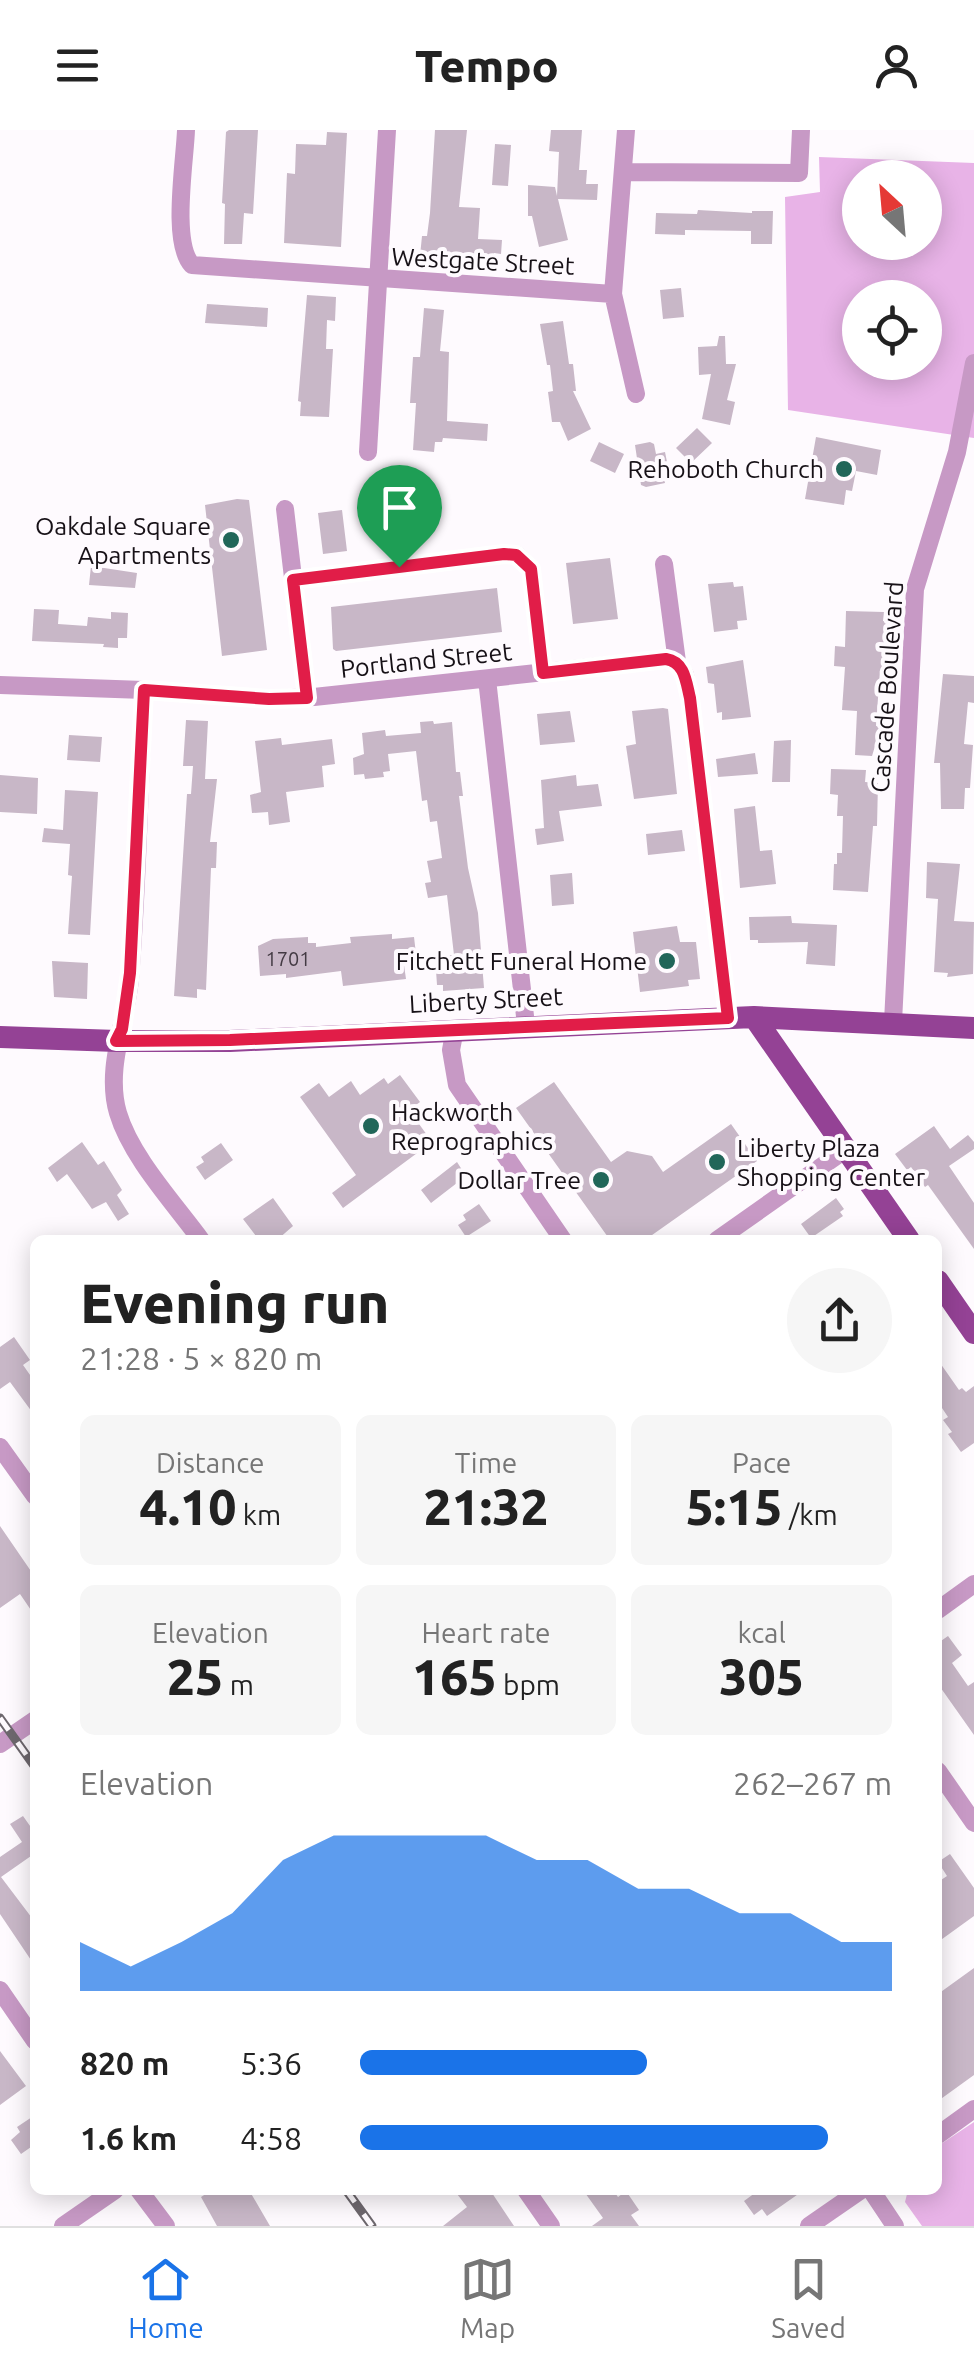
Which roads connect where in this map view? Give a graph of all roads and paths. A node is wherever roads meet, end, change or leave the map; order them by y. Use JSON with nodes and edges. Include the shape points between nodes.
{"nodes":[{"id":1,"x":186,"y":130,"type":"edge"},
{"id":2,"x":386,"y":130,"type":"edge"},
{"id":3,"x":626,"y":130,"type":"edge"},
{"id":4,"x":801,"y":130,"type":"edge"},
{"id":5,"x":624,"y":172,"type":"junction"},
{"id":6,"x":378,"y":280,"type":"junction"},
{"id":7,"x":613,"y":294,"type":"junction"},
{"id":8,"x":974,"y":363,"type":"edge"},
{"id":9,"x":636,"y":394,"type":"dead end"},
{"id":10,"x":368,"y":452,"type":"dead end"},
{"id":11,"x":285,"y":509,"type":"dead end"},
{"id":12,"x":664,"y":564,"type":"dead end"},
{"id":13,"x":293,"y":580,"type":"junction"},
{"id":14,"x":677,"y":662,"type":"junction"},
{"id":15,"x":543,"y":673,"type":"junction"},
{"id":16,"x":486,"y":679,"type":"junction"},
{"id":17,"x":0,"y":685,"type":"edge"},
{"id":18,"x":144,"y":690,"type":"junction"},
{"id":19,"x":307,"y":698,"type":"junction"},
{"id":20,"x":754,"y":1017,"type":"junction"},
{"id":21,"x":728,"y":1018,"type":"junction"},
{"id":22,"x":893,"y":1022,"type":"junction"},
{"id":23,"x":526,"y":1025,"type":"junction"},
{"id":24,"x":974,"y":1028,"type":"edge"},
{"id":25,"x":455,"y":1029,"type":"junction"},
{"id":26,"x":0,"y":1037,"type":"edge"},
{"id":27,"x":116,"y":1041,"type":"junction"},
{"id":28,"x":845,"y":1150,"type":"junction"},
{"id":29,"x":197,"y":1235,"type":"edge"},
{"id":30,"x":559,"y":1235,"type":"edge"},
{"id":31,"x":723,"y":1235,"type":"edge"},
{"id":32,"x":904,"y":1235,"type":"edge"},
{"id":33,"x":942,"y":1287,"type":"edge"},
{"id":34,"x":974,"y":1332,"type":"edge"},
{"id":35,"x":0,"y":1447,"type":"edge"},
{"id":36,"x":30,"y":1489,"type":"edge"},
{"id":37,"x":974,"y":1584,"type":"edge"},
{"id":38,"x":942,"y":1607,"type":"edge"},
{"id":39,"x":30,"y":1723,"type":"edge"},
{"id":40,"x":0,"y":1744,"type":"edge"},
{"id":41,"x":942,"y":1777,"type":"edge"},
{"id":42,"x":974,"y":1823,"type":"edge"},
{"id":43,"x":0,"y":1990,"type":"edge"},
{"id":44,"x":30,"y":2033,"type":"edge"},
{"id":45,"x":974,"y":2108,"type":"edge"},
{"id":46,"x":942,"y":2132,"type":"edge"},
{"id":47,"x":109,"y":2195,"type":"edge"},
{"id":48,"x":144,"y":2195,"type":"edge"},
{"id":49,"x":529,"y":2195,"type":"edge"},
{"id":50,"x":854,"y":2195,"type":"edge"},
{"id":51,"x":874,"y":2195,"type":"edge"},
{"id":52,"x":64,"y":2226,"type":"edge"},
{"id":53,"x":166,"y":2226,"type":"edge"},
{"id":54,"x":551,"y":2226,"type":"edge"},
{"id":55,"x":810,"y":2226,"type":"edge"},
{"id":56,"x":896,"y":2226,"type":"edge"}],
"edges":[{"from":1,"to":6,"type":"street","name":"Westgate Street","via":[[181,237],[188,261]]},
{"from":2,"to":6,"type":"street"},
{"from":3,"to":5,"type":"street"},
{"from":4,"to":5,"type":"street","via":[[800,174]]},
{"from":5,"to":7,"type":"street"},
{"from":6,"to":7,"type":"street","name":"Westgate Street"},
{"from":6,"to":10,"type":"street"},
{"from":7,"to":9,"type":"street"},
{"from":8,"to":22,"type":"street","name":"Cascade Boulevard","via":[[957,452],[916,589]]},
{"from":11,"to":13,"type":"street"},
{"from":12,"to":14,"type":"street"},
{"from":13,"to":15,"type":"street","via":[[516,555],[531,569]]},
{"from":13,"to":19,"type":"street"},
{"from":14,"to":15,"type":"street","name":"Portland Street"},
{"from":14,"to":21,"type":"street","via":[[690,698]]},
{"from":15,"to":16,"type":"street","name":"Portland Street"},
{"from":16,"to":19,"type":"street","name":"Portland Street"},
{"from":16,"to":23,"type":"street"},
{"from":17,"to":18,"type":"street","name":"Portland Street"},
{"from":18,"to":19,"type":"street","name":"Portland Street"},
{"from":18,"to":27,"type":"street","via":[[130,973]]},
{"from":20,"to":21,"type":"main road","name":"Liberty Street"},
{"from":20,"to":22,"type":"main road","name":"Liberty Street"},
{"from":20,"to":28,"type":"main road"},
{"from":21,"to":23,"type":"main road","name":"Liberty Street"},
{"from":22,"to":24,"type":"main road","name":"Liberty Street"},
{"from":23,"to":25,"type":"main road","name":"Liberty Street"},
{"from":25,"to":27,"type":"main road","name":"Liberty Street"},
{"from":25,"to":30,"type":"street","via":[[457,1086]]},
{"from":26,"to":27,"type":"main road","name":"Liberty Street"},
{"from":27,"to":29,"type":"street","via":[[116,1109],[126,1136]]},
{"from":28,"to":31,"type":"street"},
{"from":28,"to":32,"type":"main road"},
{"from":33,"to":34,"type":"main road"},
{"from":35,"to":36,"type":"street"},
{"from":37,"to":38,"type":"street"},
{"from":39,"to":40,"type":"street"},
{"from":41,"to":42,"type":"street"},
{"from":43,"to":44,"type":"street"},
{"from":45,"to":46,"type":"street"},
{"from":47,"to":52,"type":"street"},
{"from":48,"to":53,"type":"street"},
{"from":49,"to":54,"type":"street"},
{"from":50,"to":55,"type":"street"},
{"from":51,"to":56,"type":"street"}]}
